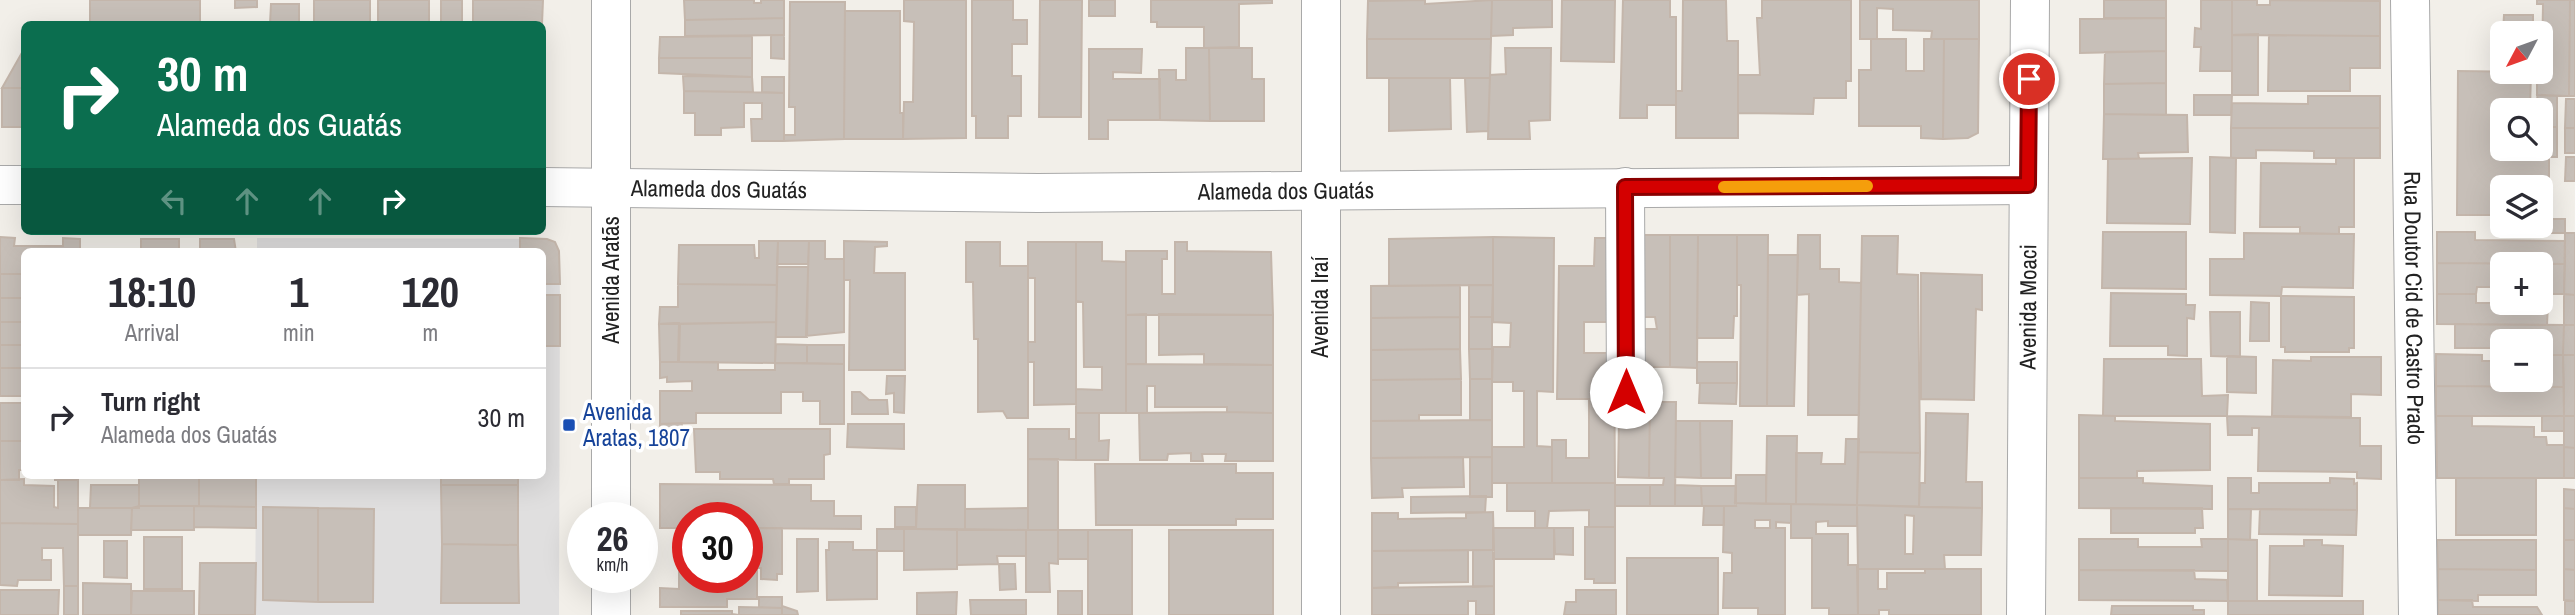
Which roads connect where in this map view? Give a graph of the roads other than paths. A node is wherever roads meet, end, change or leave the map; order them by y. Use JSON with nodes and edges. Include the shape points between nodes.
{"nodes":[{"id":1,"x":611,"y":0,"type":"edge"},
{"id":2,"x":1321,"y":0,"type":"edge"},
{"id":3,"x":2030,"y":0,"type":"edge"},
{"id":4,"x":2410,"y":0,"type":"edge"},
{"id":5,"x":0,"y":185,"type":"edge"},
{"id":6,"x":21,"y":185,"type":"edge"},
{"id":7,"x":2028,"y":185,"type":"junction"},
{"id":8,"x":546,"y":187,"type":"edge"},
{"id":9,"x":611,"y":187,"type":"junction"},
{"id":10,"x":1625,"y":187,"type":"junction"},
{"id":11,"x":1320,"y":189,"type":"junction"},
{"id":12,"x":1626,"y":392,"type":"dead end"},
{"id":13,"x":611,"y":502,"type":"edge"},
{"id":14,"x":611,"y":593,"type":"edge"},
{"id":15,"x":611,"y":615,"type":"edge"},
{"id":16,"x":1321,"y":615,"type":"edge"},
{"id":17,"x":2026,"y":615,"type":"edge"},
{"id":18,"x":2418,"y":615,"type":"edge"}],
"edges":[{"from":1,"to":9,"type":"street","name":"Avenida Aratãs"},
{"from":2,"to":11,"type":"street","name":"Avenida Iraí"},
{"from":3,"to":7,"type":"street","name":"Avenida Moaci"},
{"from":4,"to":18,"type":"street","name":"Rua Doutor Cid de Castro Prado"},
{"from":5,"to":6,"type":"street"},
{"from":7,"to":10,"type":"street","name":"Alameda dos Guatás"},
{"from":7,"to":17,"type":"street","name":"Avenida Moaci"},
{"from":8,"to":9,"type":"street","name":"Alameda dos Guatás"},
{"from":9,"to":11,"type":"street","name":"Alameda dos Guatás","via":[[1038,193]]},
{"from":9,"to":13,"type":"street","name":"Avenida Aratãs"},
{"from":10,"to":11,"type":"street","name":"Alameda dos Guatás"},
{"from":10,"to":12,"type":"street"},
{"from":11,"to":16,"type":"street","name":"Avenida Iraí"},
{"from":14,"to":15,"type":"street"}]}
